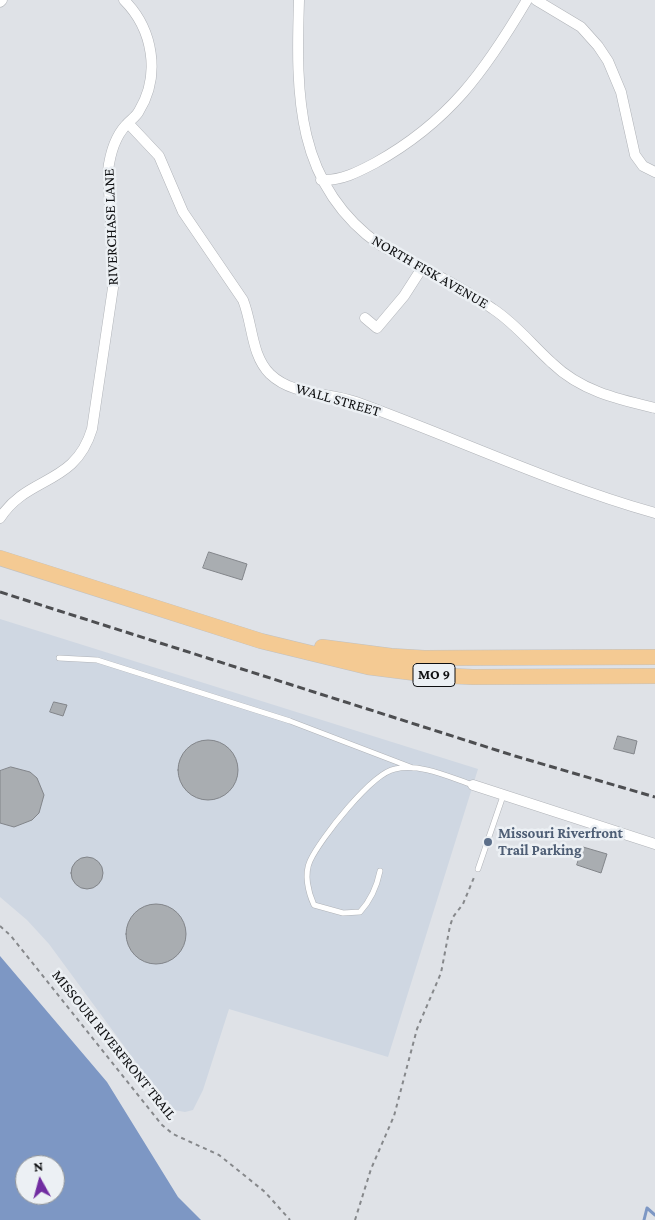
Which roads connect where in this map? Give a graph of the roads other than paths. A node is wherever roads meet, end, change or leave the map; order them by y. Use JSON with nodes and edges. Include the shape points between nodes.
{"nodes":[{"id":1,"x":124,"y":0,"type":"edge"},
{"id":2,"x":300,"y":0,"type":"edge"},
{"id":3,"x":527,"y":0,"type":"edge"},
{"id":4,"x":536,"y":0,"type":"edge"},
{"id":5,"x":128,"y":123,"type":"junction"},
{"id":6,"x":655,"y":172,"type":"edge"},
{"id":7,"x":321,"y":180,"type":"junction"},
{"id":8,"x":422,"y":268,"type":"junction"},
{"id":9,"x":365,"y":318,"type":"dead end"},
{"id":10,"x":655,"y":408,"type":"edge"},
{"id":11,"x":655,"y":513,"type":"edge"},
{"id":12,"x":0,"y":518,"type":"edge"},
{"id":13,"x":0,"y":558,"type":"edge"},
{"id":14,"x":219,"y":627,"type":"junction"},
{"id":15,"x":655,"y":657,"type":"edge"},
{"id":16,"x":59,"y":658,"type":"dead end"},
{"id":17,"x":655,"y":676,"type":"edge"},
{"id":18,"x":413,"y":768,"type":"junction"},
{"id":19,"x":473,"y":785,"type":"joint"},
{"id":20,"x":503,"y":796,"type":"junction"},
{"id":21,"x":655,"y":844,"type":"edge"},
{"id":22,"x":478,"y":869,"type":"road end"},
{"id":23,"x":380,"y":871,"type":"dead end"}],
"edges":[{"from":1,"to":5,"type":"street","name":"RIVERCHASE LANE","via":[[145,31],[152,69],[142,107]]},
{"from":2,"to":7,"type":"street","name":"NORTH FISK AVENUE","via":[[299,62],[304,129]]},
{"from":3,"to":7,"type":"street","via":[[477,78],[439,118],[408,142],[368,166],[335,181]]},
{"from":4,"to":6,"type":"street","via":[[581,28],[608,61],[621,92],[632,149],[644,166]]},
{"from":5,"to":11,"type":"street","name":"WALL STREET","via":[[163,162],[183,212],[243,300],[262,363],[280,382],[298,390],[354,402],[567,485]]},
{"from":5,"to":12,"type":"street","name":"RIVERCHASE LANE","via":[[116,139],[108,171],[114,282],[89,440],[82,454],[67,470],[18,497]]},
{"from":7,"to":8,"type":"street","name":"NORTH FISK AVENUE","via":[[341,210],[367,235]]},
{"from":8,"to":9,"type":"street","via":[[377,328]]},
{"from":8,"to":10,"type":"street","name":"NORTH FISK AVENUE","via":[[494,309],[551,363],[582,385],[619,400]]},
{"from":13,"to":14,"type":"main road","number":"MO 9"},
{"from":14,"to":15,"type":"main road","number":"MO 9","via":[[302,644],[390,656]]},
{"from":14,"to":17,"type":"main road","number":"MO 9","via":[[282,648],[399,672],[473,677]]},
{"from":16,"to":18,"type":"lane","via":[[97,660],[290,721]]},
{"from":18,"to":19,"type":"lane"},
{"from":18,"to":23,"type":"lane","via":[[393,769],[362,792],[323,839],[310,862],[308,892],[314,905],[342,912],[360,912],[367,904]]},
{"from":19,"to":20,"type":"street"},
{"from":20,"to":21,"type":"street"},
{"from":20,"to":22,"type":"lane"}]}
